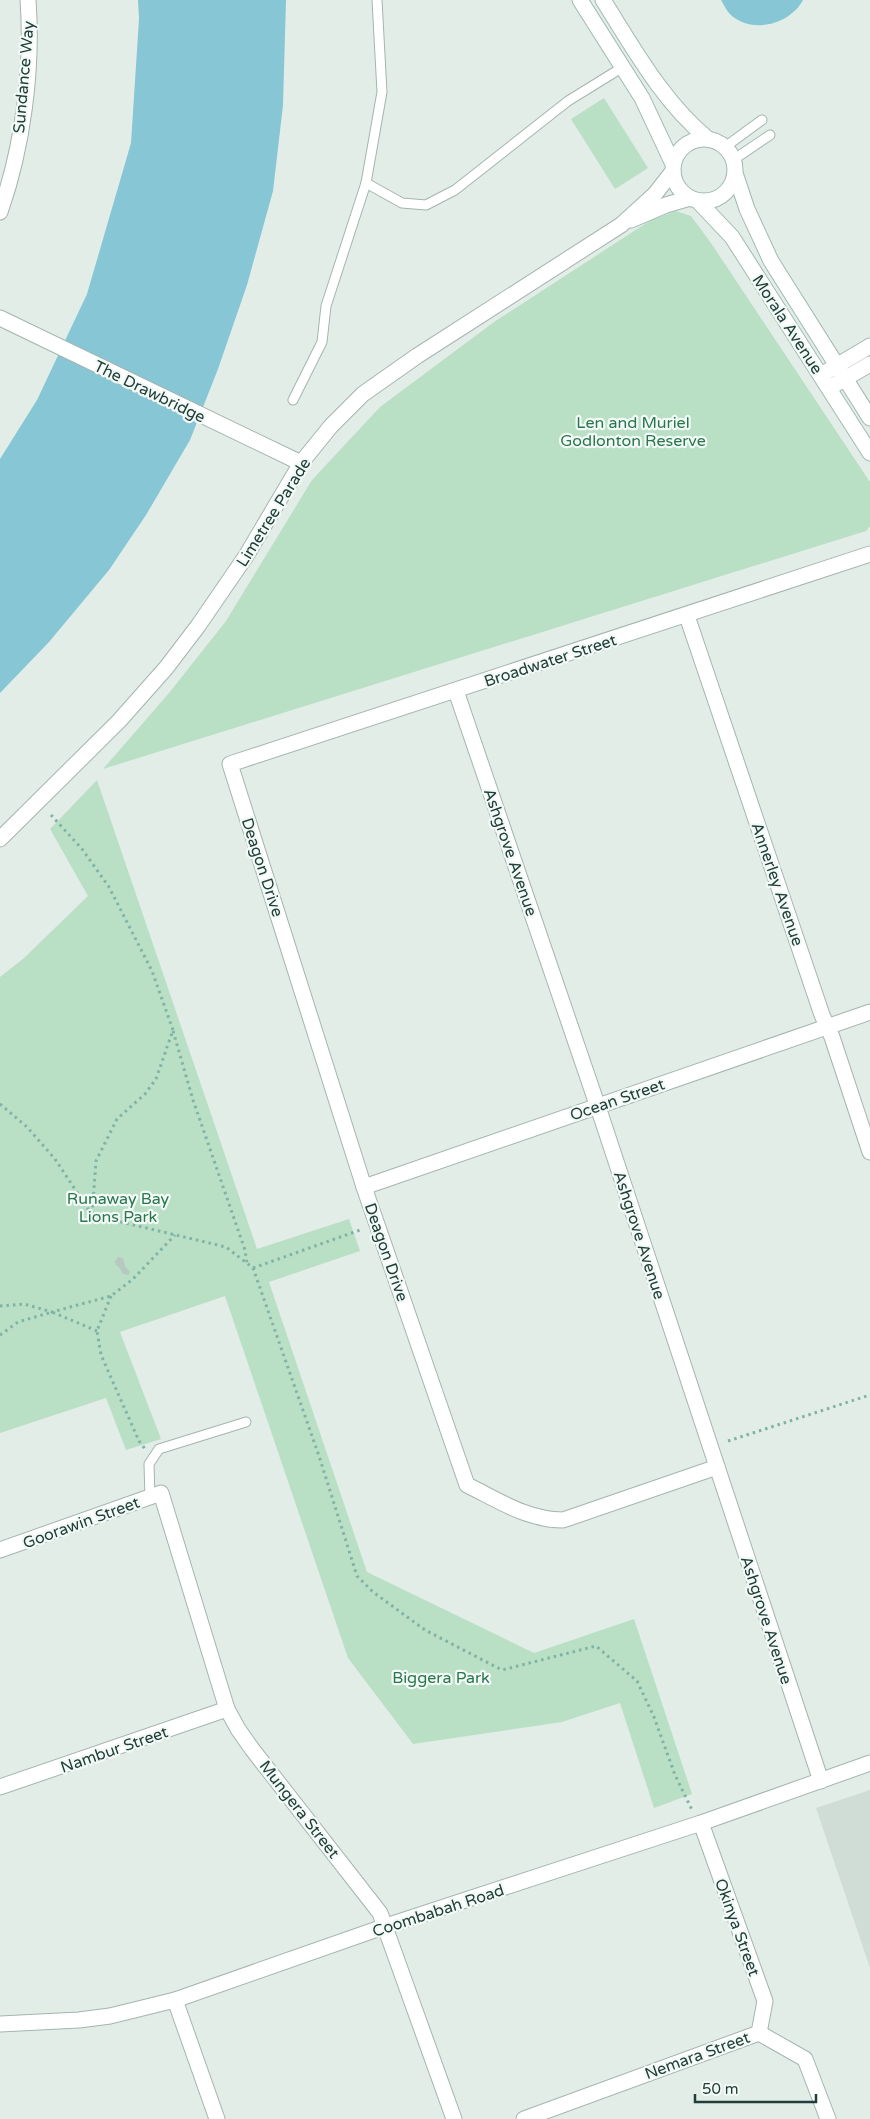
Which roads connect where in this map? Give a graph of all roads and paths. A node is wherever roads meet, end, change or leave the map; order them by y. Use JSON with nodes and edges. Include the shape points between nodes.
{"nodes":[{"id":1,"x":28,"y":0,"type":"edge"},
{"id":2,"x":376,"y":0,"type":"edge"},
{"id":3,"x":580,"y":0,"type":"edge"},
{"id":4,"x":603,"y":0,"type":"edge"},
{"id":5,"x":623,"y":67,"type":"junction"},
{"id":6,"x":762,"y":120,"type":"dead end"},
{"id":7,"x":770,"y":135,"type":"dead end"},
{"id":8,"x":708,"y":139,"type":"junction"},
{"id":9,"x":731,"y":160,"type":"junction"},
{"id":10,"x":673,"y":168,"type":"junction"},
{"id":11,"x":366,"y":183,"type":"junction"},
{"id":12,"x":694,"y":199,"type":"junction"},
{"id":13,"x":1,"y":203,"type":"edge"},
{"id":14,"x":621,"y":225,"type":"junction"},
{"id":15,"x":0,"y":318,"type":"edge"},
{"id":16,"x":870,"y":346,"type":"edge"},
{"id":17,"x":870,"y":364,"type":"edge"},
{"id":18,"x":836,"y":365,"type":"junction"},
{"id":19,"x":821,"y":375,"type":"junction"},
{"id":20,"x":844,"y":379,"type":"junction"},
{"id":21,"x":829,"y":388,"type":"junction"},
{"id":22,"x":293,"y":400,"type":"dead end"},
{"id":23,"x":870,"y":418,"type":"edge"},
{"id":24,"x":870,"y":453,"type":"edge"},
{"id":25,"x":300,"y":463,"type":"junction"},
{"id":26,"x":870,"y":554,"type":"edge"},
{"id":27,"x":687,"y":616,"type":"junction"},
{"id":28,"x":456,"y":691,"type":"junction"},
{"id":29,"x":230,"y":764,"type":"joint"},
{"id":30,"x":51,"y":815,"type":"dead end"},
{"id":31,"x":0,"y":839,"type":"edge"},
{"id":32,"x":870,"y":1012,"type":"edge"},
{"id":33,"x":827,"y":1026,"type":"junction"},
{"id":34,"x":173,"y":1030,"type":"junction"},
{"id":35,"x":0,"y":1104,"type":"edge"},
{"id":36,"x":597,"y":1105,"type":"junction"},
{"id":37,"x":870,"y":1152,"type":"edge"},
{"id":38,"x":364,"y":1187,"type":"junction"},
{"id":39,"x":92,"y":1215,"type":"junction"},
{"id":40,"x":378,"y":1225,"type":"junction"},
{"id":41,"x":176,"y":1235,"type":"junction"},
{"id":42,"x":247,"y":1264,"type":"junction"},
{"id":43,"x":253,"y":1268,"type":"junction"},
{"id":44,"x":112,"y":1296,"type":"junction"},
{"id":45,"x":0,"y":1306,"type":"edge"},
{"id":46,"x":52,"y":1312,"type":"junction"},
{"id":47,"x":97,"y":1331,"type":"junction"},
{"id":48,"x":0,"y":1334,"type":"edge"},
{"id":49,"x":870,"y":1395,"type":"edge"},
{"id":50,"x":246,"y":1422,"type":"dead end"},
{"id":51,"x":728,"y":1441,"type":"dead end"},
{"id":52,"x":152,"y":1460,"type":"junction"},
{"id":53,"x":717,"y":1467,"type":"junction"},
{"id":54,"x":156,"y":1495,"type":"junction"},
{"id":55,"x":0,"y":1550,"type":"edge"},
{"id":56,"x":228,"y":1709,"type":"junction"},
{"id":57,"x":870,"y":1764,"type":"edge"},
{"id":58,"x":821,"y":1781,"type":"junction"},
{"id":59,"x":0,"y":1787,"type":"edge"},
{"id":60,"x":697,"y":1818,"type":"junction"},
{"id":61,"x":386,"y":1926,"type":"junction"},
{"id":62,"x":175,"y":2000,"type":"junction"},
{"id":63,"x":0,"y":2024,"type":"edge"},
{"id":64,"x":758,"y":2033,"type":"junction"},
{"id":65,"x":217,"y":2119,"type":"edge"},
{"id":66,"x":454,"y":2119,"type":"edge"},
{"id":67,"x":524,"y":2119,"type":"edge"},
{"id":68,"x":828,"y":2119,"type":"edge"}],
"edges":[{"from":1,"to":13,"type":"street","name":"Sundance Way","via":[[30,26],[23,116]]},
{"from":2,"to":11,"type":"lane","via":[[382,92]]},
{"from":3,"to":5,"type":"street"},
{"from":4,"to":8,"type":"street","via":[[651,75],[689,122]]},
{"from":5,"to":10,"type":"street","via":[[653,120]]},
{"from":5,"to":11,"type":"lane","via":[[568,101],[455,190],[426,205],[402,203]]},
{"from":6,"to":9,"type":"lane"},
{"from":7,"to":9,"type":"lane"},
{"from":8,"to":9,"type":"street"},
{"from":8,"to":10,"type":"street","via":[[683,147]]},
{"from":9,"to":12,"type":"street","via":[[728,189],[715,199]]},
{"from":9,"to":18,"type":"street","name":"Morala Avenue","via":[[747,209],[771,261]]},
{"from":10,"to":12,"type":"street","via":[[677,187]]},
{"from":10,"to":14,"type":"street","name":"Limetree Parade","via":[[655,194]]},
{"from":11,"to":22,"type":"lane","via":[[326,306],[322,342]]},
{"from":12,"to":14,"type":"street","name":"Limetree Parade","via":[[666,205]]},
{"from":12,"to":19,"type":"street","name":"Morala Avenue","via":[[732,237]]},
{"from":14,"to":25,"type":"street","name":"Limetree Parade","via":[[363,394]]},
{"from":15,"to":25,"type":"street","name":"The Drawbridge"},
{"from":16,"to":18,"type":"street"},
{"from":17,"to":20,"type":"street"},
{"from":18,"to":19,"type":"street"},
{"from":18,"to":20,"type":"street","name":"Morala Avenue"},
{"from":19,"to":21,"type":"street","name":"Morala Avenue"},
{"from":20,"to":21,"type":"street"},
{"from":20,"to":23,"type":"street","name":"Morala Avenue"},
{"from":21,"to":24,"type":"street","name":"Morala Avenue"},
{"from":25,"to":31,"type":"street","name":"Limetree Parade","via":[[246,556],[166,668],[119,721]]},
{"from":26,"to":27,"type":"street","name":"Broadwater Street"},
{"from":27,"to":28,"type":"street","name":"Broadwater Street"},
{"from":27,"to":33,"type":"street","name":"Annerley Avenue"},
{"from":28,"to":29,"type":"street","name":"Broadwater Street"},
{"from":28,"to":36,"type":"street","name":"Ashgrove Avenue"},
{"from":29,"to":38,"type":"street","name":"Deagon Drive"},
{"from":30,"to":34,"type":"path","via":[[109,887],[152,971]]},
{"from":32,"to":33,"type":"street","name":"Ocean Street"},
{"from":33,"to":36,"type":"street","name":"Ocean Street"},
{"from":33,"to":37,"type":"street","name":"Annerley Avenue"},
{"from":34,"to":39,"type":"path","via":[[156,1079],[118,1119],[96,1161]]},
{"from":34,"to":42,"type":"path"},
{"from":35,"to":39,"type":"path","via":[[27,1127],[54,1158]]},
{"from":36,"to":38,"type":"street","name":"Ocean Street"},
{"from":36,"to":53,"type":"street","name":"Ashgrove Avenue"},
{"from":38,"to":40,"type":"street","name":"Deagon Drive"},
{"from":39,"to":41,"type":"path"},
{"from":40,"to":43,"type":"path"},
{"from":40,"to":53,"type":"street","name":"Deagon Drive","via":[[467,1484],[523,1513],[562,1520]]},
{"from":41,"to":42,"type":"path","via":[[226,1247]]},
{"from":41,"to":44,"type":"path","via":[[134,1279]]},
{"from":42,"to":43,"type":"path"},
{"from":43,"to":60,"type":"path","via":[[316,1446],[357,1576],[373,1592],[425,1630],[502,1670],[596,1646],[637,1681],[675,1775]]},
{"from":44,"to":46,"type":"path"},
{"from":44,"to":47,"type":"path"},
{"from":45,"to":46,"type":"path","via":[[24,1304]]},
{"from":46,"to":47,"type":"path"},
{"from":46,"to":48,"type":"path","via":[[18,1322]]},
{"from":47,"to":52,"type":"path","via":[[101,1355],[139,1441]]},
{"from":49,"to":51,"type":"path"},
{"from":50,"to":52,"type":"lane","via":[[159,1449]]},
{"from":52,"to":54,"type":"lane","via":[[149,1464]]},
{"from":53,"to":58,"type":"street","name":"Ashgrove Avenue"},
{"from":54,"to":55,"type":"street","name":"Goorawin Street"},
{"from":54,"to":56,"type":"street","name":"Mungera Street"},
{"from":56,"to":59,"type":"street","name":"Nambur Street"},
{"from":56,"to":61,"type":"street","name":"Mungera Street","via":[[252,1749],[380,1913]]},
{"from":57,"to":58,"type":"street","name":"Coombabah Road"},
{"from":58,"to":60,"type":"street","name":"Coombabah Road"},
{"from":60,"to":61,"type":"street","name":"Coombabah Road"},
{"from":60,"to":64,"type":"street","name":"Okinya Street","via":[[765,2002]]},
{"from":61,"to":62,"type":"street","name":"Coombabah Road"},
{"from":61,"to":66,"type":"street","name":"Mungera Street"},
{"from":62,"to":63,"type":"street","name":"Coombabah Road","via":[[110,2016]]},
{"from":62,"to":65,"type":"street"},
{"from":64,"to":67,"type":"street","name":"Nemara Street"},
{"from":64,"to":68,"type":"street","name":"Nemara Street","via":[[805,2059]]}]}
